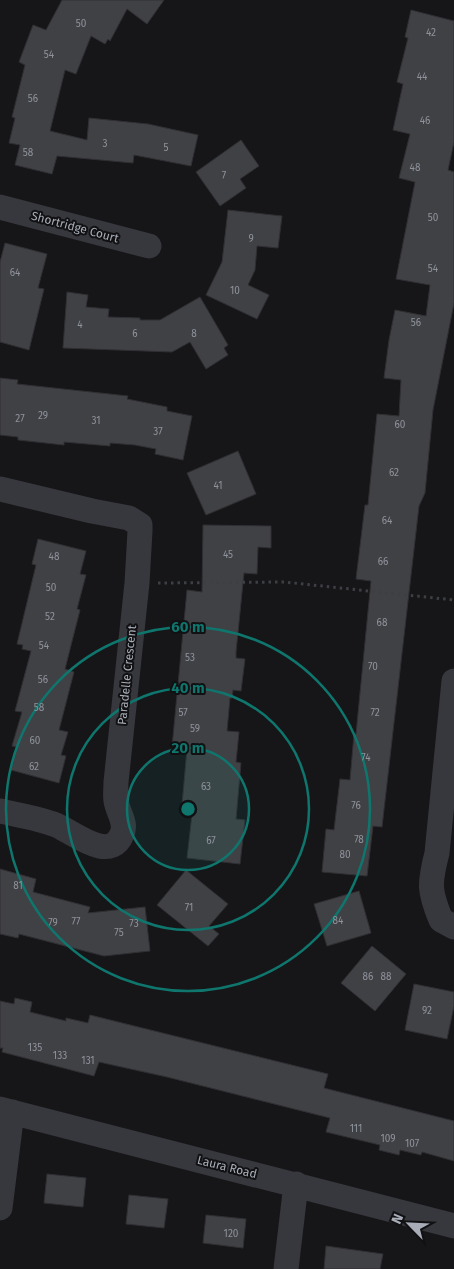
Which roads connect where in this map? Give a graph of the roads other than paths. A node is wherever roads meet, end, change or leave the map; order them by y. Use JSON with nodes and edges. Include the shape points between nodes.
{"nodes":[{"id":1,"x":0,"y":207,"type":"edge"},
{"id":2,"x":149,"y":246,"type":"dead end"},
{"id":3,"x":0,"y":489,"type":"edge"},
{"id":4,"x":454,"y":682,"type":"edge"},
{"id":5,"x":0,"y":811,"type":"edge"},
{"id":6,"x":454,"y":927,"type":"edge"},
{"id":7,"x":6,"y":1110,"type":"edge"},
{"id":8,"x":296,"y":1184,"type":"junction"},
{"id":9,"x":0,"y":1208,"type":"edge"},
{"id":10,"x":454,"y":1226,"type":"edge"},
{"id":11,"x":286,"y":1269,"type":"edge"}],
"edges":[{"from":1,"to":2,"type":"street","name":"Shortridge Court"},
{"from":3,"to":5,"type":"street","name":"Paradelle Crescent","via":[[130,518],[140,526],[116,782],[116,801],[124,825],[122,834],[116,844],[98,846],[56,825]]},
{"from":4,"to":6,"type":"street","via":[[430,895],[441,920]]},
{"from":7,"to":8,"type":"street","name":"Laura Road"},
{"from":7,"to":9,"type":"street"},
{"from":8,"to":10,"type":"street","name":"Laura Road"},
{"from":8,"to":11,"type":"street"}]}
